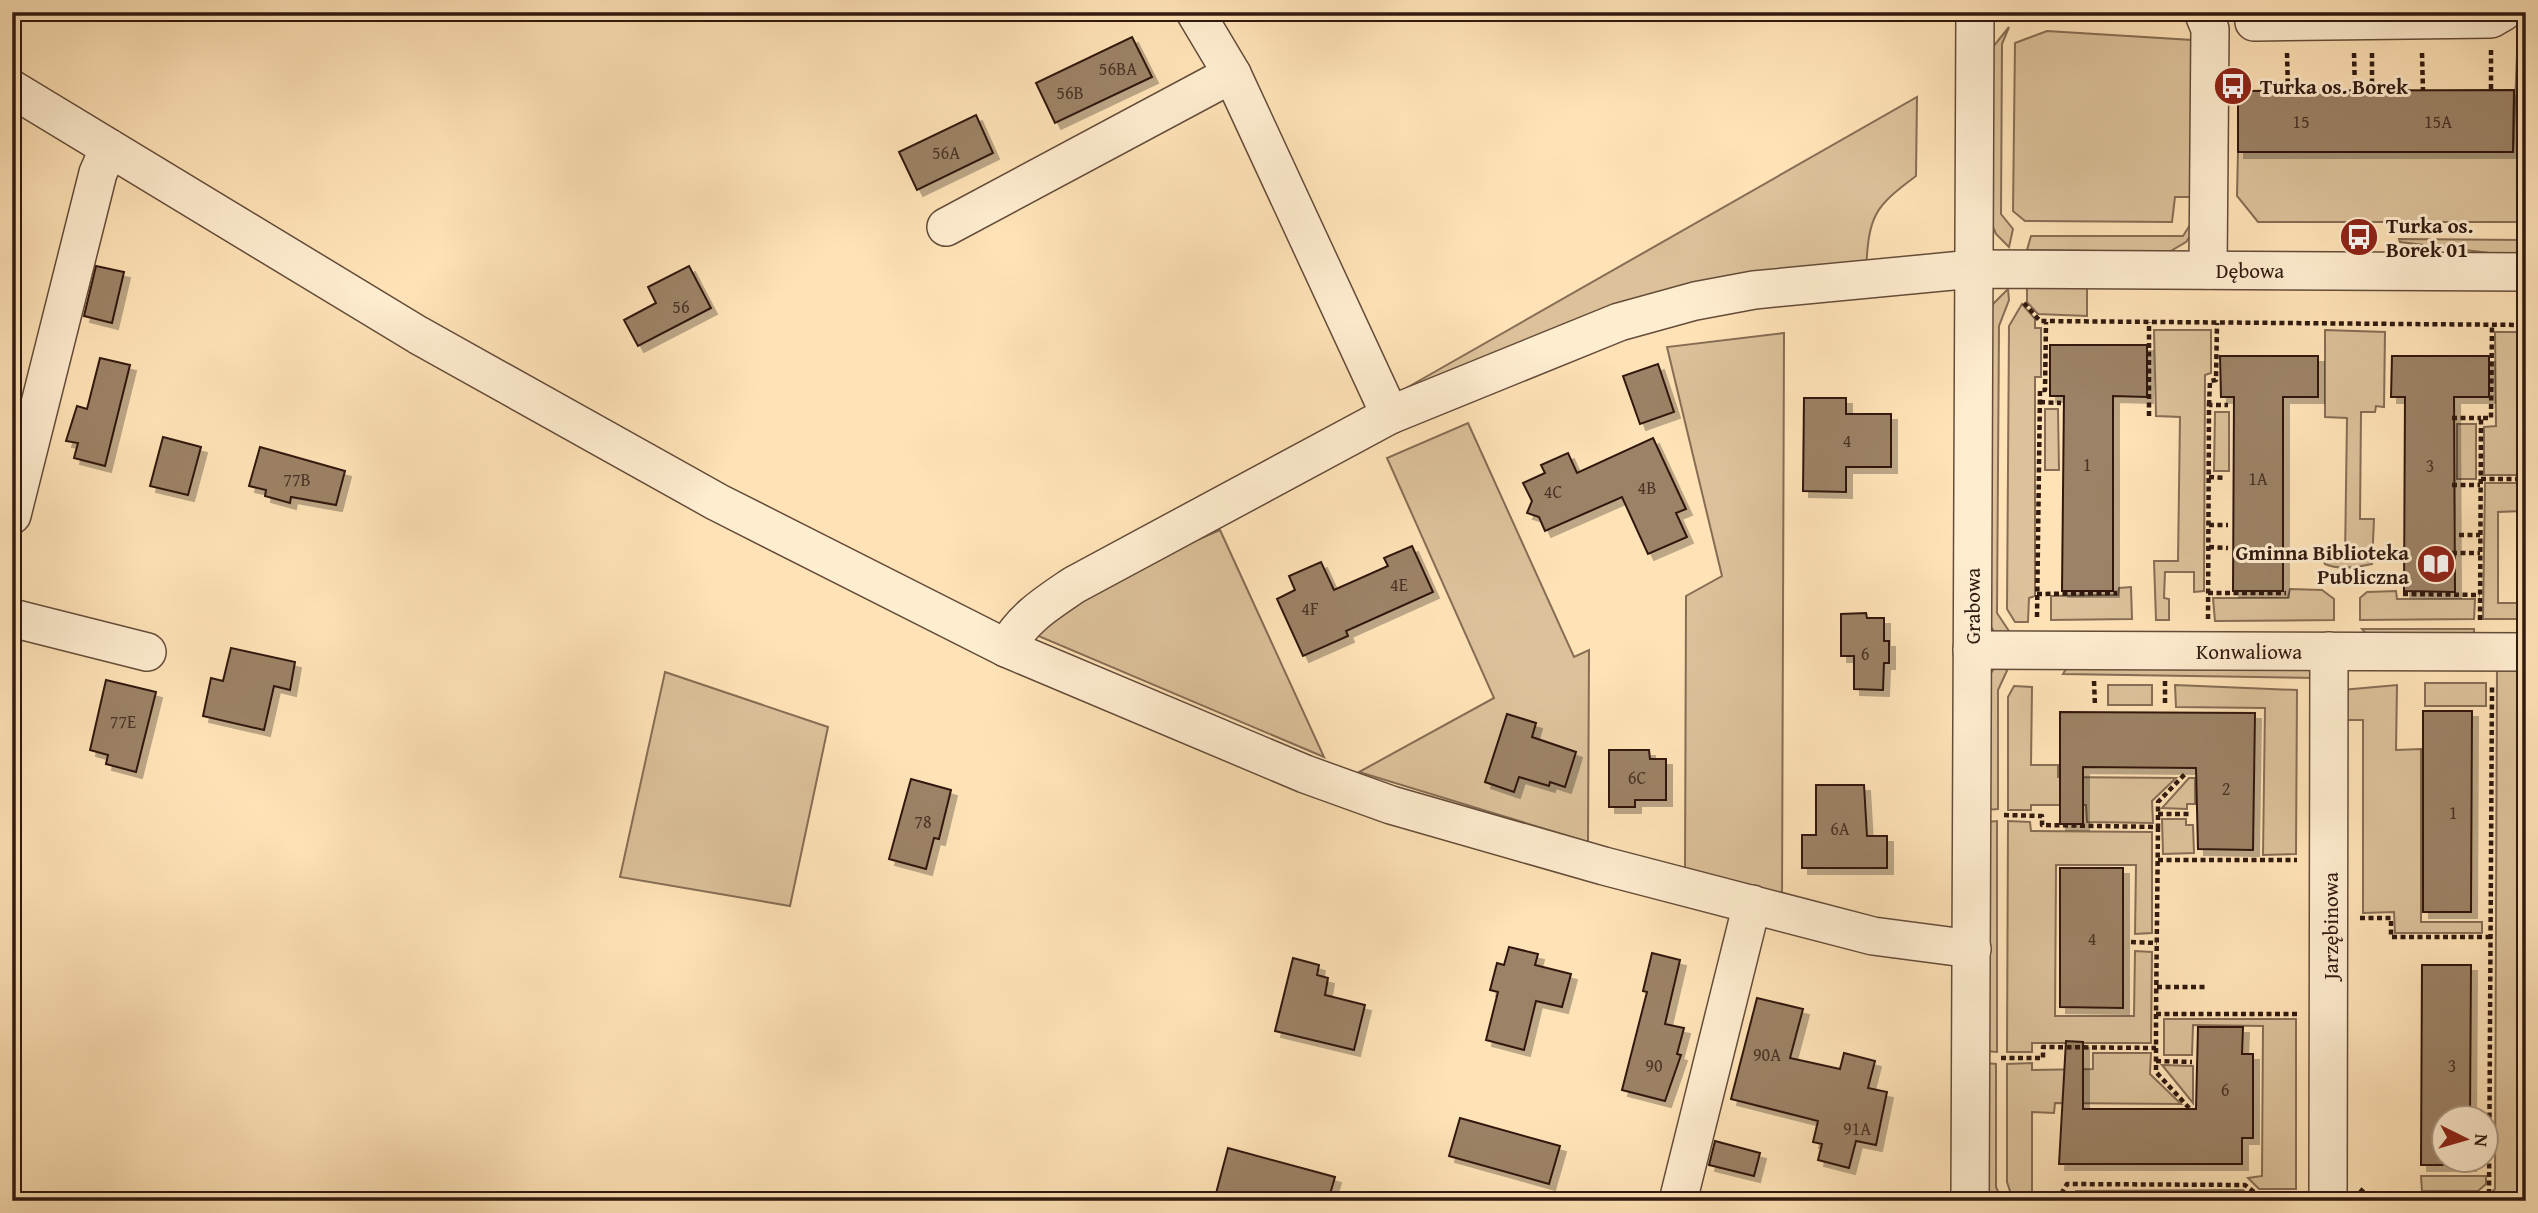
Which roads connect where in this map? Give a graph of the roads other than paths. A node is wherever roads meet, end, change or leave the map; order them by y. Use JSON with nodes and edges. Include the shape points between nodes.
{"nodes":[{"id":1,"x":1195,"y":12,"type":"edge"},
{"id":2,"x":1975,"y":12,"type":"edge"},
{"id":3,"x":2203,"y":12,"type":"edge"},
{"id":4,"x":2497,"y":16,"type":"edge"},
{"id":5,"x":2254,"y":22,"type":"dead end"},
{"id":6,"x":1231,"y":74,"type":"junction"},
{"id":7,"x":12,"y":89,"type":"edge"},
{"id":8,"x":109,"y":148,"type":"junction"},
{"id":9,"x":946,"y":227,"type":"dead end"},
{"id":10,"x":1973,"y":269,"type":"junction"},
{"id":11,"x":2208,"y":270,"type":"junction"},
{"id":12,"x":2526,"y":272,"type":"edge"},
{"id":13,"x":1390,"y":415,"type":"junction"},
{"id":14,"x":12,"y":515,"type":"edge"},
{"id":15,"x":12,"y":618,"type":"edge"},
{"id":16,"x":1006,"y":648,"type":"junction"},
{"id":17,"x":1972,"y":650,"type":"junction"},
{"id":18,"x":2329,"y":651,"type":"junction"},
{"id":19,"x":147,"y":652,"type":"dead end"},
{"id":20,"x":2526,"y":652,"type":"edge"},
{"id":21,"x":1752,"y":904,"type":"junction"},
{"id":22,"x":1972,"y":949,"type":"junction"},
{"id":23,"x":2328,"y":1190,"type":"edge"},
{"id":24,"x":1678,"y":1201,"type":"edge"},
{"id":25,"x":1970,"y":1201,"type":"edge"}],
"edges":[{"from":1,"to":6,"type":"street"},
{"from":2,"to":10,"type":"street","name":"Grabowa"},
{"from":3,"to":11,"type":"street","via":[[2210,29]]},
{"from":4,"to":5,"type":"street"},
{"from":6,"to":9,"type":"street"},
{"from":6,"to":13,"type":"street"},
{"from":7,"to":8,"type":"street"},
{"from":8,"to":14,"type":"street","via":[[98,173]]},
{"from":8,"to":16,"type":"street","via":[[418,335],[693,488]]},
{"from":10,"to":11,"type":"street","name":"Dębowa"},
{"from":10,"to":13,"type":"street","name":"Dębowa","via":[[1754,290],[1664,308],[1566,341]]},
{"from":10,"to":17,"type":"street","name":"Grabowa"},
{"from":11,"to":12,"type":"street","name":"Dębowa"},
{"from":13,"to":16,"type":"street","name":"Dębowa","via":[[1074,585],[1035,610],[1018,626]]},
{"from":15,"to":19,"type":"street"},
{"from":16,"to":21,"type":"street","via":[[1352,792],[1488,834]]},
{"from":17,"to":18,"type":"street","name":"Konwaliowa"},
{"from":17,"to":22,"type":"street","name":"Grabowa"},
{"from":18,"to":20,"type":"street","name":"Konwaliowa"},
{"from":18,"to":23,"type":"street","name":"Jarzębinowa"},
{"from":21,"to":22,"type":"street","via":[[1873,936]]},
{"from":21,"to":24,"type":"street"},
{"from":22,"to":25,"type":"street","name":"Grabowa"}]}
